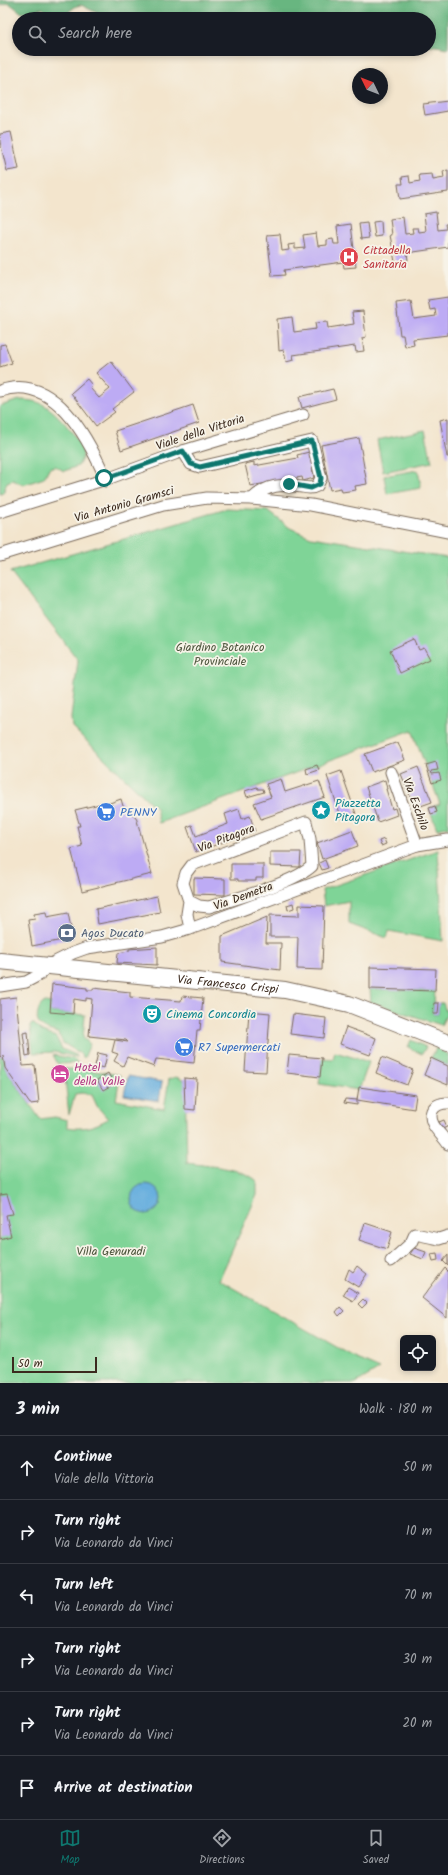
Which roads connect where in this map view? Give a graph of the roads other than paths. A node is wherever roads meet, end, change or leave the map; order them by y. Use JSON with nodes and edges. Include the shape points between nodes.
{"nodes":[{"id":1,"x":0,"y":391,"type":"edge"},
{"id":2,"x":303,"y":415,"type":"dead end"},
{"id":3,"x":183,"y":451,"type":"junction"},
{"id":4,"x":105,"y":478,"type":"junction"},
{"id":5,"x":252,"y":499,"type":"junction"},
{"id":6,"x":0,"y":512,"type":"edge"},
{"id":7,"x":448,"y":532,"type":"edge"},
{"id":8,"x":0,"y":555,"type":"edge"},
{"id":9,"x":391,"y":772,"type":"dead end"},
{"id":10,"x":448,"y":840,"type":"edge"},
{"id":11,"x":417,"y":845,"type":"junction"},
{"id":12,"x":189,"y":901,"type":"junction"},
{"id":13,"x":190,"y":929,"type":"junction"},
{"id":14,"x":0,"y":961,"type":"edge"},
{"id":15,"x":45,"y":967,"type":"junction"},
{"id":16,"x":0,"y":986,"type":"edge"},
{"id":17,"x":448,"y":1043,"type":"edge"},
{"id":18,"x":448,"y":1103,"type":"edge"},
{"id":19,"x":448,"y":1144,"type":"edge"},
{"id":20,"x":448,"y":1236,"type":"edge"},
{"id":21,"x":391,"y":1261,"type":"dead end"}],
"edges":[{"from":1,"to":4,"type":"street","via":[[32,390],[60,405],[73,419]]},
{"from":2,"to":3,"type":"street","name":"Viale della Vittoria"},
{"from":3,"to":4,"type":"street","name":"Viale della Vittoria"},
{"from":3,"to":5,"type":"street","via":[[191,464],[200,467],[312,441],[321,478],[317,486],[311,488],[289,484],[276,485],[263,490]]},
{"from":4,"to":6,"type":"street","name":"Viale della Vittoria"},
{"from":5,"to":7,"type":"street","name":"Via Antonio Gramsci","via":[[311,505]]},
{"from":5,"to":8,"type":"street","name":"Via Antonio Gramsci","via":[[207,498],[163,505]]},
{"from":9,"to":11,"type":"street","name":"Via Eschilo"},
{"from":10,"to":11,"type":"street","name":"Via Demetra"},
{"from":11,"to":13,"type":"street","name":"Via Demetra"},
{"from":12,"to":12,"type":"street","name":"Via Pitagora","via":[[183,883],[192,865],[306,822],[312,866],[306,872],[209,907]]},
{"from":12,"to":13,"type":"street","name":"Via Pitagora","via":[[187,914]]},
{"from":13,"to":15,"type":"street","name":"Via Demetra","via":[[162,937],[87,948]]},
{"from":14,"to":15,"type":"main road","name":"Via Francesco Crispi"},
{"from":15,"to":16,"type":"street","name":"Via Demetra","via":[[41,974],[26,982]]},
{"from":15,"to":17,"type":"main road","name":"Via Francesco Crispi","via":[[285,990],[350,1004]]},
{"from":18,"to":19,"type":"street","via":[[437,1106],[431,1118]]},
{"from":20,"to":21,"type":"street","via":[[439,1239],[415,1234],[411,1243]]}]}
